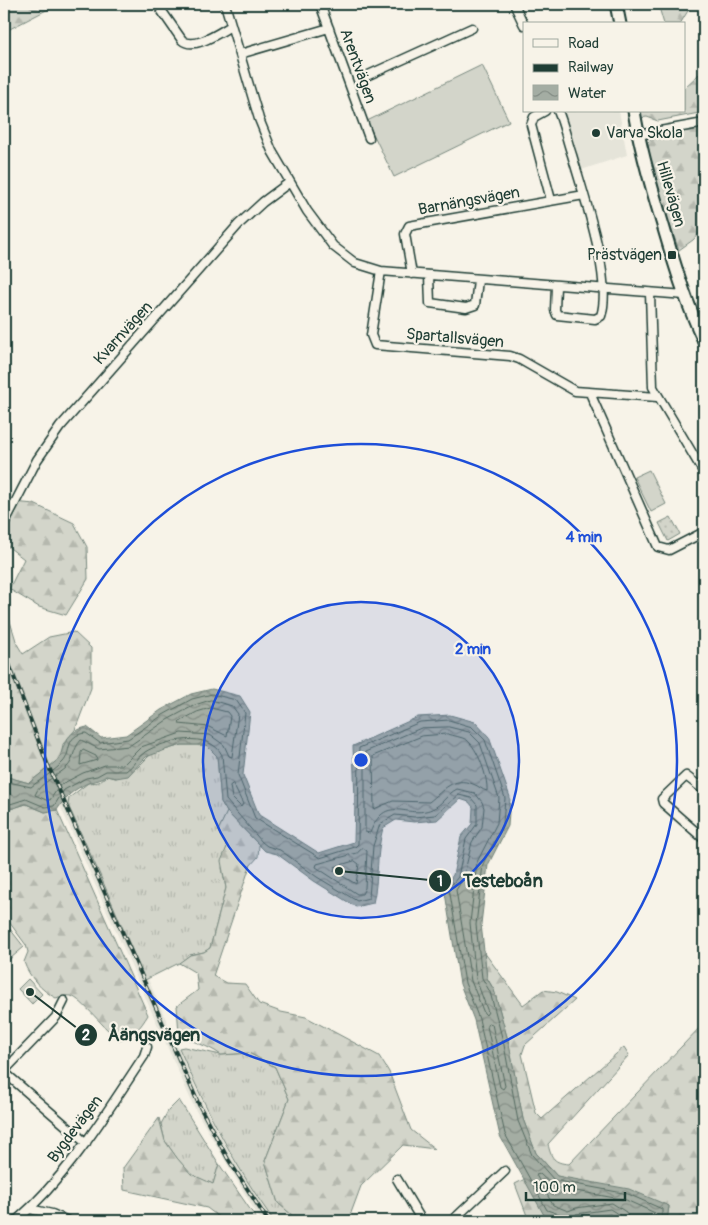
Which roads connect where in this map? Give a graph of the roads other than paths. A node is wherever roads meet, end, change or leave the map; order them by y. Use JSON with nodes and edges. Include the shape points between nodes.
{"nodes":[{"id":1,"x":157,"y":4,"type":"edge"},
{"id":2,"x":225,"y":4,"type":"edge"},
{"id":3,"x":320,"y":4,"type":"edge"},
{"id":4,"x":514,"y":4,"type":"edge"},
{"id":5,"x":616,"y":4,"type":"edge"},
{"id":6,"x":620,"y":22,"type":"edge"},
{"id":7,"x":523,"y":23,"type":"edge"},
{"id":8,"x":231,"y":26,"type":"junction"},
{"id":9,"x":329,"y":28,"type":"junction"},
{"id":10,"x":472,"y":28,"type":"dead end"},
{"id":11,"x":240,"y":54,"type":"junction"},
{"id":12,"x":362,"y":78,"type":"dead end"},
{"id":13,"x":543,"y":112,"type":"edge"},
{"id":14,"x":558,"y":112,"type":"edge"},
{"id":15,"x":634,"y":112,"type":"edge"},
{"id":16,"x":704,"y":123,"type":"edge"},
{"id":17,"x":638,"y":135,"type":"junction"},
{"id":18,"x":369,"y":138,"type":"dead end"},
{"id":19,"x":290,"y":182,"type":"junction"},
{"id":20,"x":584,"y":195,"type":"junction"},
{"id":21,"x":551,"y":200,"type":"junction"},
{"id":22,"x":381,"y":272,"type":"junction"},
{"id":23,"x":412,"y":274,"type":"junction"},
{"id":24,"x":429,"y":276,"type":"junction"},
{"id":25,"x":478,"y":280,"type":"junction"},
{"id":26,"x":556,"y":286,"type":"junction"},
{"id":27,"x":604,"y":289,"type":"junction"},
{"id":28,"x":650,"y":293,"type":"junction"},
{"id":29,"x":685,"y":295,"type":"junction"},
{"id":30,"x":704,"y":341,"type":"edge"},
{"id":31,"x":590,"y":393,"type":"junction"},
{"id":32,"x":657,"y":397,"type":"junction"},
{"id":33,"x":704,"y":473,"type":"edge"},
{"id":34,"x":4,"y":524,"type":"edge"},
{"id":35,"x":704,"y":532,"type":"edge"},
{"id":36,"x":704,"y":778,"type":"edge"},
{"id":37,"x":701,"y":788,"type":"edge"},
{"id":38,"x":704,"y":839,"type":"edge"},
{"id":39,"x":64,"y":1001,"type":"dead end"},
{"id":40,"x":147,"y":1047,"type":"dead end"},
{"id":41,"x":4,"y":1072,"type":"edge"},
{"id":42,"x":86,"y":1143,"type":"junction"},
{"id":43,"x":505,"y":1172,"type":"dead end"},
{"id":44,"x":397,"y":1179,"type":"dead end"},
{"id":45,"x":30,"y":1210,"type":"junction"},
{"id":46,"x":16,"y":1221,"type":"edge"},
{"id":47,"x":68,"y":1221,"type":"edge"},
{"id":48,"x":422,"y":1221,"type":"edge"},
{"id":49,"x":452,"y":1221,"type":"edge"}],
"edges":[{"from":1,"to":8,"type":"street","via":[[188,44],[195,44]]},
{"from":2,"to":8,"type":"street"},
{"from":3,"to":9,"type":"street","name":"Arentvägen"},
{"from":4,"to":7,"type":"street"},
{"from":5,"to":6,"type":"street"},
{"from":8,"to":11,"type":"street"},
{"from":9,"to":11,"type":"street"},
{"from":9,"to":18,"type":"street","name":"Arentvägen"},
{"from":10,"to":12,"type":"street"},
{"from":11,"to":19,"type":"street","via":[[259,119]]},
{"from":13,"to":21,"type":"street","via":[[534,117],[531,125]]},
{"from":14,"to":20,"type":"street"},
{"from":15,"to":17,"type":"street","name":"Hillevägen"},
{"from":16,"to":17,"type":"street"},
{"from":17,"to":29,"type":"street","name":"Hillevägen"},
{"from":19,"to":22,"type":"street","via":[[320,230],[339,252],[355,263]]},
{"from":19,"to":34,"type":"street","name":"Kvarnvägen","via":[[233,231],[60,427],[37,460]]},
{"from":20,"to":21,"type":"street","name":"Barnängsvägen"},
{"from":20,"to":27,"type":"street"},
{"from":21,"to":23,"type":"street","name":"Barnängsvägen","via":[[409,226],[405,234]]},
{"from":22,"to":23,"type":"street"},
{"from":22,"to":31,"type":"street","name":"Spartallsvägen","via":[[371,335],[375,345],[510,356],[575,391]]},
{"from":23,"to":24,"type":"street"},
{"from":24,"to":25,"type":"street"},
{"from":24,"to":25,"type":"street","via":[[430,303],[466,308],[475,305]]},
{"from":25,"to":26,"type":"street"},
{"from":26,"to":27,"type":"street"},
{"from":26,"to":27,"type":"street","via":[[557,315],[592,319],[602,314]]},
{"from":27,"to":28,"type":"street"},
{"from":28,"to":29,"type":"street"},
{"from":28,"to":32,"type":"street","via":[[652,383]]},
{"from":29,"to":30,"type":"street","name":"Hillevägen"},
{"from":31,"to":32,"type":"street"},
{"from":31,"to":35,"type":"street","via":[[658,547],[668,550]]},
{"from":32,"to":33,"type":"street"},
{"from":36,"to":37,"type":"street"},
{"from":37,"to":38,"type":"street","via":[[686,776],[662,799]]},
{"from":39,"to":41,"type":"street","via":[[56,1017]]},
{"from":40,"to":42,"type":"street","name":"Bygdevägen"},
{"from":41,"to":42,"type":"street"},
{"from":42,"to":45,"type":"street","name":"Bygdevägen"},
{"from":43,"to":49,"type":"street"},
{"from":44,"to":48,"type":"street"},
{"from":45,"to":46,"type":"street","name":"Bygdevägen"},
{"from":45,"to":47,"type":"street"}]}
